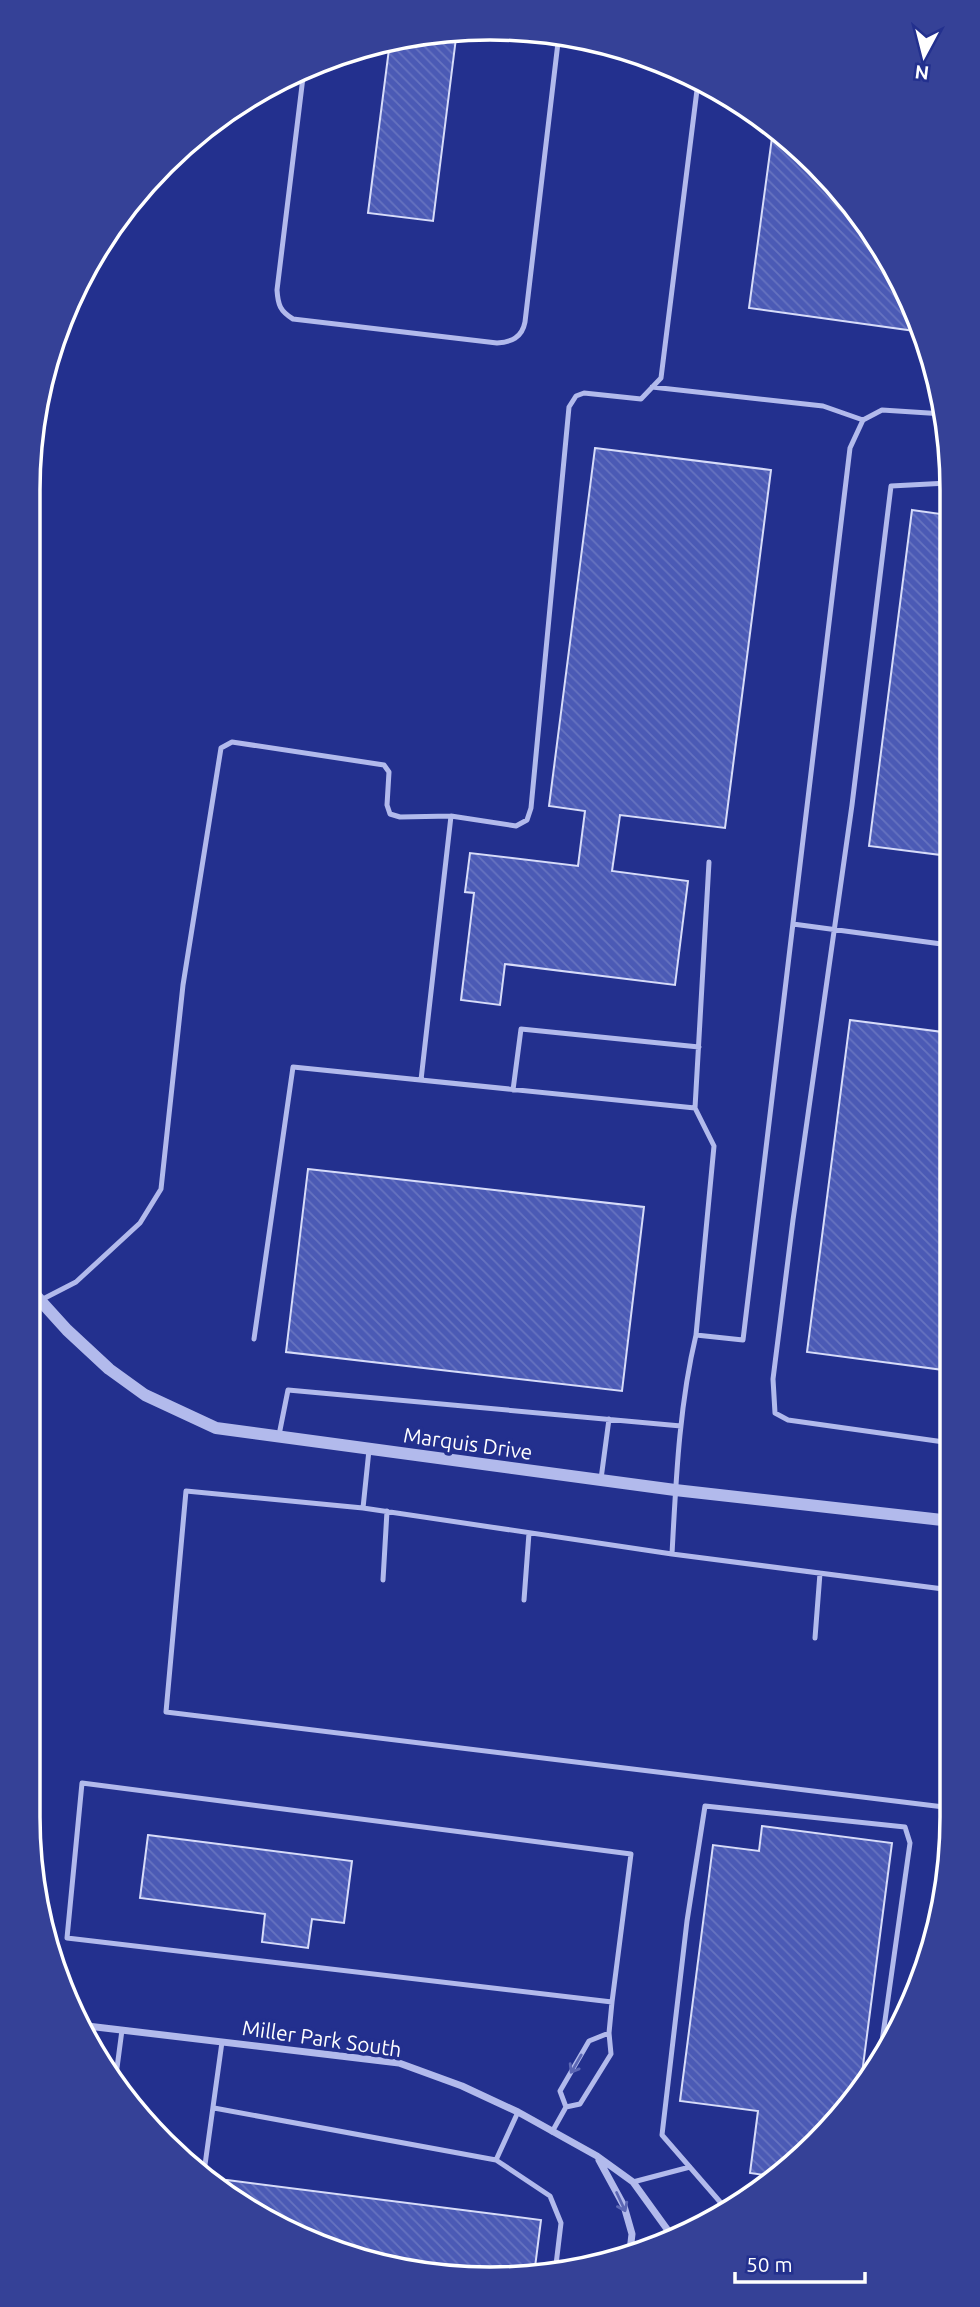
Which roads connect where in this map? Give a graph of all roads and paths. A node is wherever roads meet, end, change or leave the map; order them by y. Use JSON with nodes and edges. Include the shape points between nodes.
{"nodes":[{"id":1,"x":558,"y":45,"type":"edge"},
{"id":2,"x":302,"y":81,"type":"edge"},
{"id":3,"x":697,"y":91,"type":"edge"},
{"id":4,"x":652,"y":387,"type":"junction"},
{"id":5,"x":933,"y":413,"type":"edge"},
{"id":6,"x":863,"y":420,"type":"junction"},
{"id":7,"x":940,"y":484,"type":"edge"},
{"id":8,"x":451,"y":816,"type":"junction"},
{"id":9,"x":709,"y":862,"type":"dead end"},
{"id":10,"x":793,"y":924,"type":"junction"},
{"id":11,"x":834,"y":930,"type":"junction"},
{"id":12,"x":940,"y":944,"type":"edge"},
{"id":13,"x":699,"y":1047,"type":"junction"},
{"id":14,"x":421,"y":1080,"type":"junction"},
{"id":15,"x":513,"y":1090,"type":"junction"},
{"id":16,"x":695,"y":1108,"type":"junction"},
{"id":17,"x":41,"y":1300,"type":"joint"},
{"id":18,"x":696,"y":1335,"type":"junction"},
{"id":19,"x":254,"y":1339,"type":"dead end"},
{"id":20,"x":609,"y":1419,"type":"junction"},
{"id":21,"x":681,"y":1426,"type":"junction"},
{"id":22,"x":279,"y":1437,"type":"junction"},
{"id":23,"x":940,"y":1441,"type":"edge"},
{"id":24,"x":369,"y":1449,"type":"junction"},
{"id":25,"x":601,"y":1480,"type":"junction"},
{"id":26,"x":675,"y":1490,"type":"junction"},
{"id":27,"x":363,"y":1508,"type":"junction"},
{"id":28,"x":387,"y":1511,"type":"junction"},
{"id":29,"x":940,"y":1520,"type":"edge"},
{"id":30,"x":529,"y":1533,"type":"junction"},
{"id":31,"x":672,"y":1554,"type":"junction"},
{"id":32,"x":820,"y":1573,"type":"junction"},
{"id":33,"x":383,"y":1580,"type":"dead end"},
{"id":34,"x":940,"y":1589,"type":"edge"},
{"id":35,"x":524,"y":1600,"type":"dead end"},
{"id":36,"x":815,"y":1638,"type":"dead end"},
{"id":37,"x":940,"y":1807,"type":"edge"},
{"id":38,"x":612,"y":2002,"type":"junction"},
{"id":39,"x":93,"y":2027,"type":"edge"},
{"id":40,"x":121,"y":2030,"type":"junction"},
{"id":41,"x":609,"y":2033,"type":"junction"},
{"id":42,"x":883,"y":2035,"type":"edge"},
{"id":43,"x":222,"y":2042,"type":"junction"},
{"id":44,"x":117,"y":2068,"type":"edge"},
{"id":45,"x":566,"y":2107,"type":"junction"},
{"id":46,"x":214,"y":2108,"type":"junction"},
{"id":47,"x":518,"y":2112,"type":"junction"},
{"id":48,"x":552,"y":2132,"type":"junction"},
{"id":49,"x":597,"y":2156,"type":"junction"},
{"id":50,"x":496,"y":2160,"type":"junction"},
{"id":51,"x":205,"y":2165,"type":"edge"},
{"id":52,"x":690,"y":2167,"type":"junction"},
{"id":53,"x":633,"y":2182,"type":"junction"},
{"id":54,"x":721,"y":2203,"type":"edge"},
{"id":55,"x":668,"y":2230,"type":"edge"},
{"id":56,"x":631,"y":2244,"type":"edge"},
{"id":57,"x":556,"y":2262,"type":"edge"}],
"edges":[{"from":1,"to":2,"type":"lane","via":[[524,330],[509,342],[293,318],[282,312],[277,290]]},
{"from":3,"to":4,"type":"lane","via":[[661,378]]},
{"from":4,"to":6,"type":"lane","via":[[823,406]]},
{"from":4,"to":8,"type":"lane","via":[[641,398],[584,393],[569,407],[527,820],[516,826]]},
{"from":5,"to":6,"type":"lane","via":[[882,410]]},
{"from":6,"to":10,"type":"lane","via":[[850,448]]},
{"from":7,"to":11,"type":"lane","via":[[891,486]]},
{"from":8,"to":14,"type":"lane"},
{"from":8,"to":17,"type":"lane","via":[[390,814],[389,772],[384,765],[232,742],[221,748],[183,985],[161,1189],[140,1223],[76,1282]]},
{"from":9,"to":13,"type":"lane"},
{"from":10,"to":11,"type":"lane"},
{"from":10,"to":18,"type":"lane","via":[[743,1340]]},
{"from":11,"to":12,"type":"lane"},
{"from":11,"to":23,"type":"lane","via":[[773,1379],[775,1413],[788,1420]]},
{"from":13,"to":15,"type":"lane","via":[[521,1029]]},
{"from":13,"to":16,"type":"lane"},
{"from":14,"to":15,"type":"lane"},
{"from":14,"to":19,"type":"lane","via":[[293,1067]]},
{"from":15,"to":16,"type":"lane"},
{"from":16,"to":18,"type":"lane","via":[[714,1146]]},
{"from":17,"to":22,"type":"street","name":"Marquis Drive","via":[[67,1331],[145,1395],[216,1428]]},
{"from":18,"to":21,"type":"lane"},
{"from":20,"to":21,"type":"lane"},
{"from":20,"to":22,"type":"lane","via":[[288,1390]]},
{"from":20,"to":25,"type":"lane"},
{"from":21,"to":26,"type":"lane"},
{"from":22,"to":24,"type":"street","name":"Marquis Drive"},
{"from":24,"to":25,"type":"street","name":"Marquis Drive"},
{"from":24,"to":27,"type":"lane"},
{"from":25,"to":26,"type":"street","name":"Marquis Drive"},
{"from":26,"to":29,"type":"street","name":"Marquis Drive"},
{"from":26,"to":31,"type":"lane"},
{"from":27,"to":28,"type":"lane"},
{"from":27,"to":37,"type":"lane","via":[[187,1491],[166,1712]]},
{"from":28,"to":30,"type":"lane"},
{"from":28,"to":33,"type":"lane"},
{"from":30,"to":31,"type":"lane"},
{"from":30,"to":35,"type":"lane"},
{"from":31,"to":32,"type":"lane"},
{"from":32,"to":34,"type":"lane"},
{"from":32,"to":36,"type":"lane"},
{"from":38,"to":38,"type":"lane","via":[[631,1854],[82,1783],[66,1938]]},
{"from":38,"to":41,"type":"lane"},
{"from":39,"to":40,"type":"street","name":"Miller Park South"},
{"from":40,"to":43,"type":"street","name":"Miller Park South"},
{"from":40,"to":44,"type":"lane"},
{"from":41,"to":45,"type":"lane","via":[[611,2054],[580,2104]]},
{"from":41,"to":45,"type":"lane","one_way":true,"via":[[589,2041],[584,2049],[560,2091]]},
{"from":42,"to":52,"type":"lane","via":[[910,1843],[905,1828],[705,1805],[662,2135]]},
{"from":43,"to":46,"type":"lane"},
{"from":43,"to":47,"type":"street","name":"Miller Park South","via":[[399,2063]]},
{"from":45,"to":48,"type":"lane"},
{"from":46,"to":50,"type":"lane"},
{"from":46,"to":51,"type":"lane"},
{"from":47,"to":48,"type":"street","name":"Miller Park South"},
{"from":47,"to":50,"type":"lane"},
{"from":48,"to":49,"type":"street","name":"Miller Park South"},
{"from":49,"to":53,"type":"street","name":"Miller Park South"},
{"from":49,"to":56,"type":"street","one_way":true,"via":[[624,2206]]},
{"from":50,"to":57,"type":"lane","via":[[550,2196],[561,2223]]},
{"from":52,"to":53,"type":"lane"},
{"from":52,"to":54,"type":"lane"},
{"from":53,"to":55,"type":"street","name":"Miller Park South"}]}
